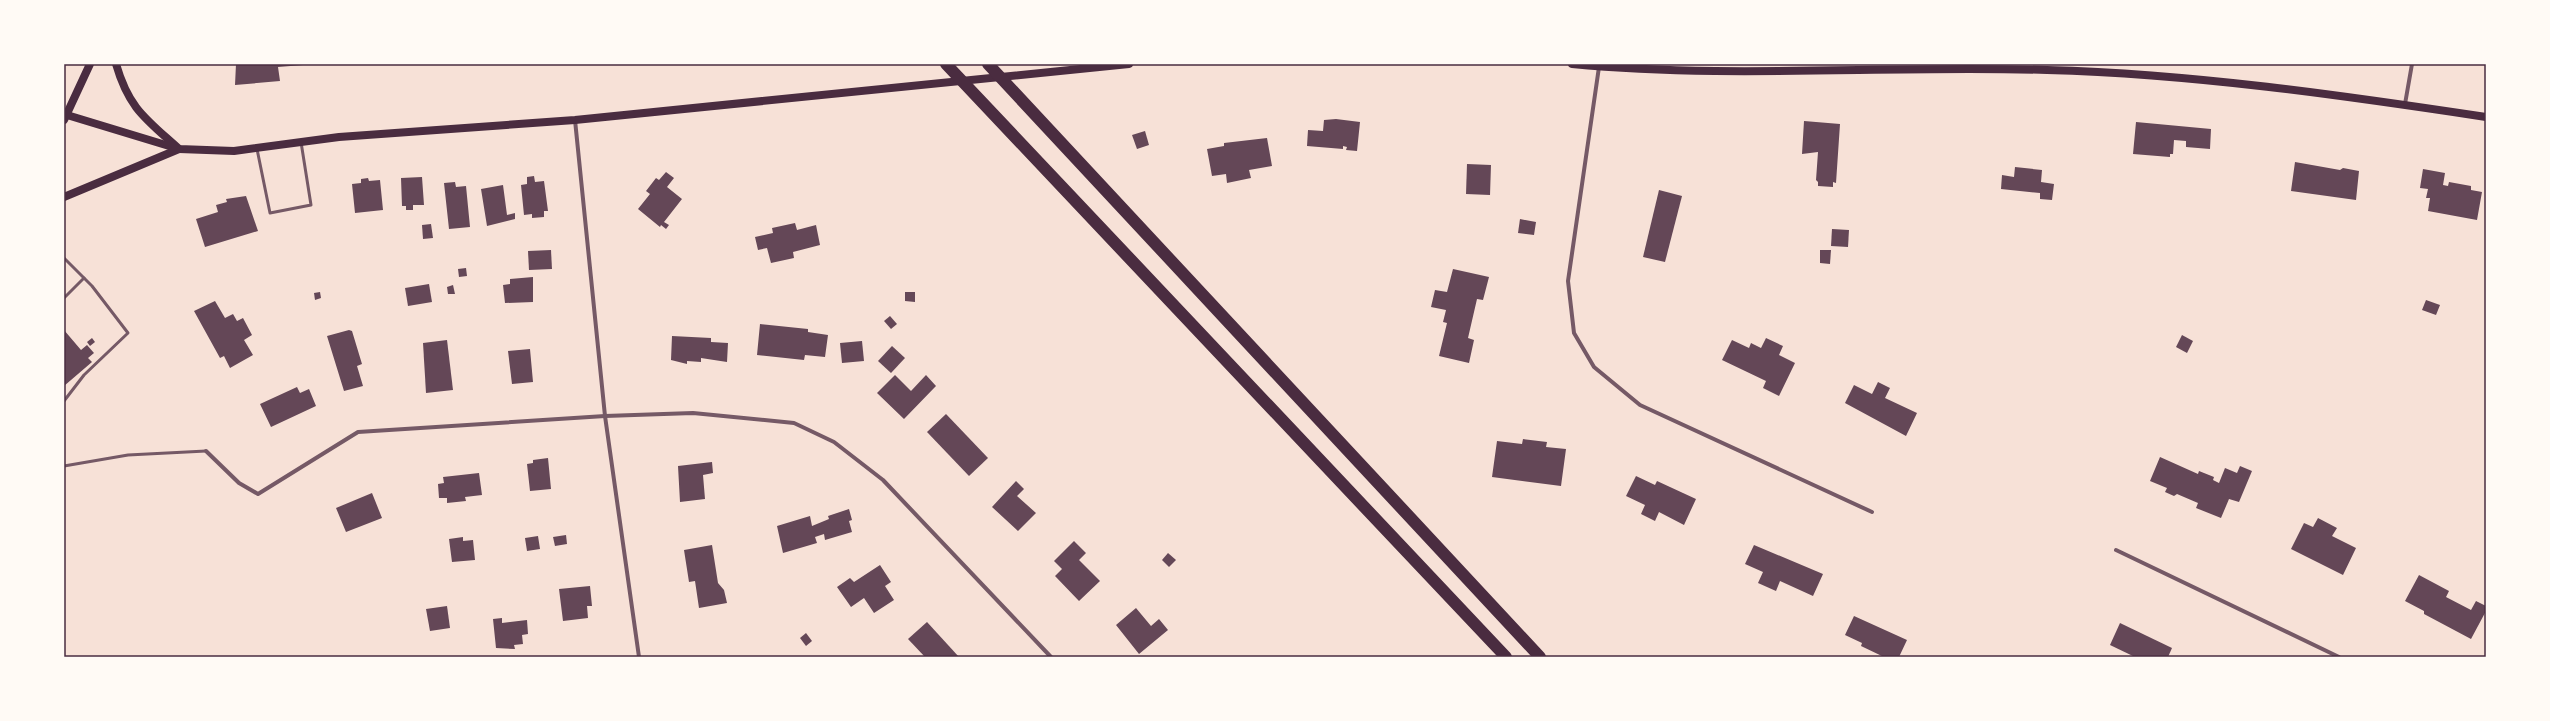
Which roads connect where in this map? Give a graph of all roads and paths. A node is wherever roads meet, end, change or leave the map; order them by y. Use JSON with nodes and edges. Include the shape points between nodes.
{"nodes":[{"id":1,"x":90,"y":64,"type":"edge"},
{"id":2,"x":116,"y":64,"type":"edge"},
{"id":3,"x":988,"y":64,"type":"edge"},
{"id":4,"x":1130,"y":64,"type":"edge"},
{"id":5,"x":1572,"y":64,"type":"edge"},
{"id":6,"x":2412,"y":64,"type":"edge"},
{"id":7,"x":947,"y":65,"type":"edge"},
{"id":8,"x":1599,"y":67,"type":"junction"},
{"id":9,"x":2046,"y":67,"type":"edge"},
{"id":10,"x":2405,"y":104,"type":"junction"},
{"id":11,"x":2486,"y":117,"type":"edge"},
{"id":12,"x":65,"y":118,"type":"edge"},
{"id":13,"x":575,"y":120,"type":"junction"},
{"id":14,"x":302,"y":142,"type":"junction"},
{"id":15,"x":256,"y":148,"type":"junction"},
{"id":16,"x":179,"y":149,"type":"junction"},
{"id":17,"x":64,"y":197,"type":"edge"},
{"id":18,"x":64,"y":258,"type":"edge"},
{"id":19,"x":84,"y":278,"type":"junction"},
{"id":20,"x":64,"y":298,"type":"edge"},
{"id":21,"x":64,"y":401,"type":"edge"},
{"id":22,"x":605,"y":416,"type":"junction"},
{"id":23,"x":206,"y":451,"type":"joint"},
{"id":24,"x":64,"y":466,"type":"edge"},
{"id":25,"x":1872,"y":512,"type":"dead end"},
{"id":26,"x":2116,"y":550,"type":"dead end"},
{"id":27,"x":638,"y":657,"type":"edge"},
{"id":28,"x":1051,"y":657,"type":"edge"},
{"id":29,"x":1506,"y":657,"type":"edge"},
{"id":30,"x":1540,"y":657,"type":"edge"},
{"id":31,"x":2338,"y":657,"type":"edge"}],
"edges":[{"from":1,"to":12,"type":"main road"},
{"from":2,"to":16,"type":"main road","via":[[123,88],[135,108]]},
{"from":3,"to":30,"type":"highway"},
{"from":4,"to":13,"type":"main road"},
{"from":5,"to":8,"type":"main road"},
{"from":6,"to":10,"type":"street"},
{"from":7,"to":29,"type":"highway"},
{"from":8,"to":9,"type":"main road","via":[[1694,72]]},
{"from":8,"to":25,"type":"street","via":[[1568,281],[1574,333],[1594,367],[1640,405]]},
{"from":9,"to":10,"type":"main road","via":[[2191,77]]},
{"from":10,"to":11,"type":"main road"},
{"from":12,"to":16,"type":"main road"},
{"from":13,"to":14,"type":"main road","via":[[339,137]]},
{"from":13,"to":22,"type":"street"},
{"from":14,"to":15,"type":"main road"},
{"from":14,"to":15,"type":"lane","via":[[311,205],[270,213]]},
{"from":15,"to":16,"type":"main road","via":[[234,151]]},
{"from":16,"to":17,"type":"main road"},
{"from":18,"to":19,"type":"lane"},
{"from":19,"to":20,"type":"lane"},
{"from":19,"to":21,"type":"lane","via":[[128,333],[84,375]]},
{"from":22,"to":23,"type":"street","via":[[358,432],[258,494],[239,483]]},
{"from":22,"to":27,"type":"street"},
{"from":22,"to":28,"type":"street","via":[[693,413],[794,423],[834,442],[883,480]]},
{"from":23,"to":24,"type":"lane","via":[[128,455]]},
{"from":26,"to":31,"type":"street"}]}
